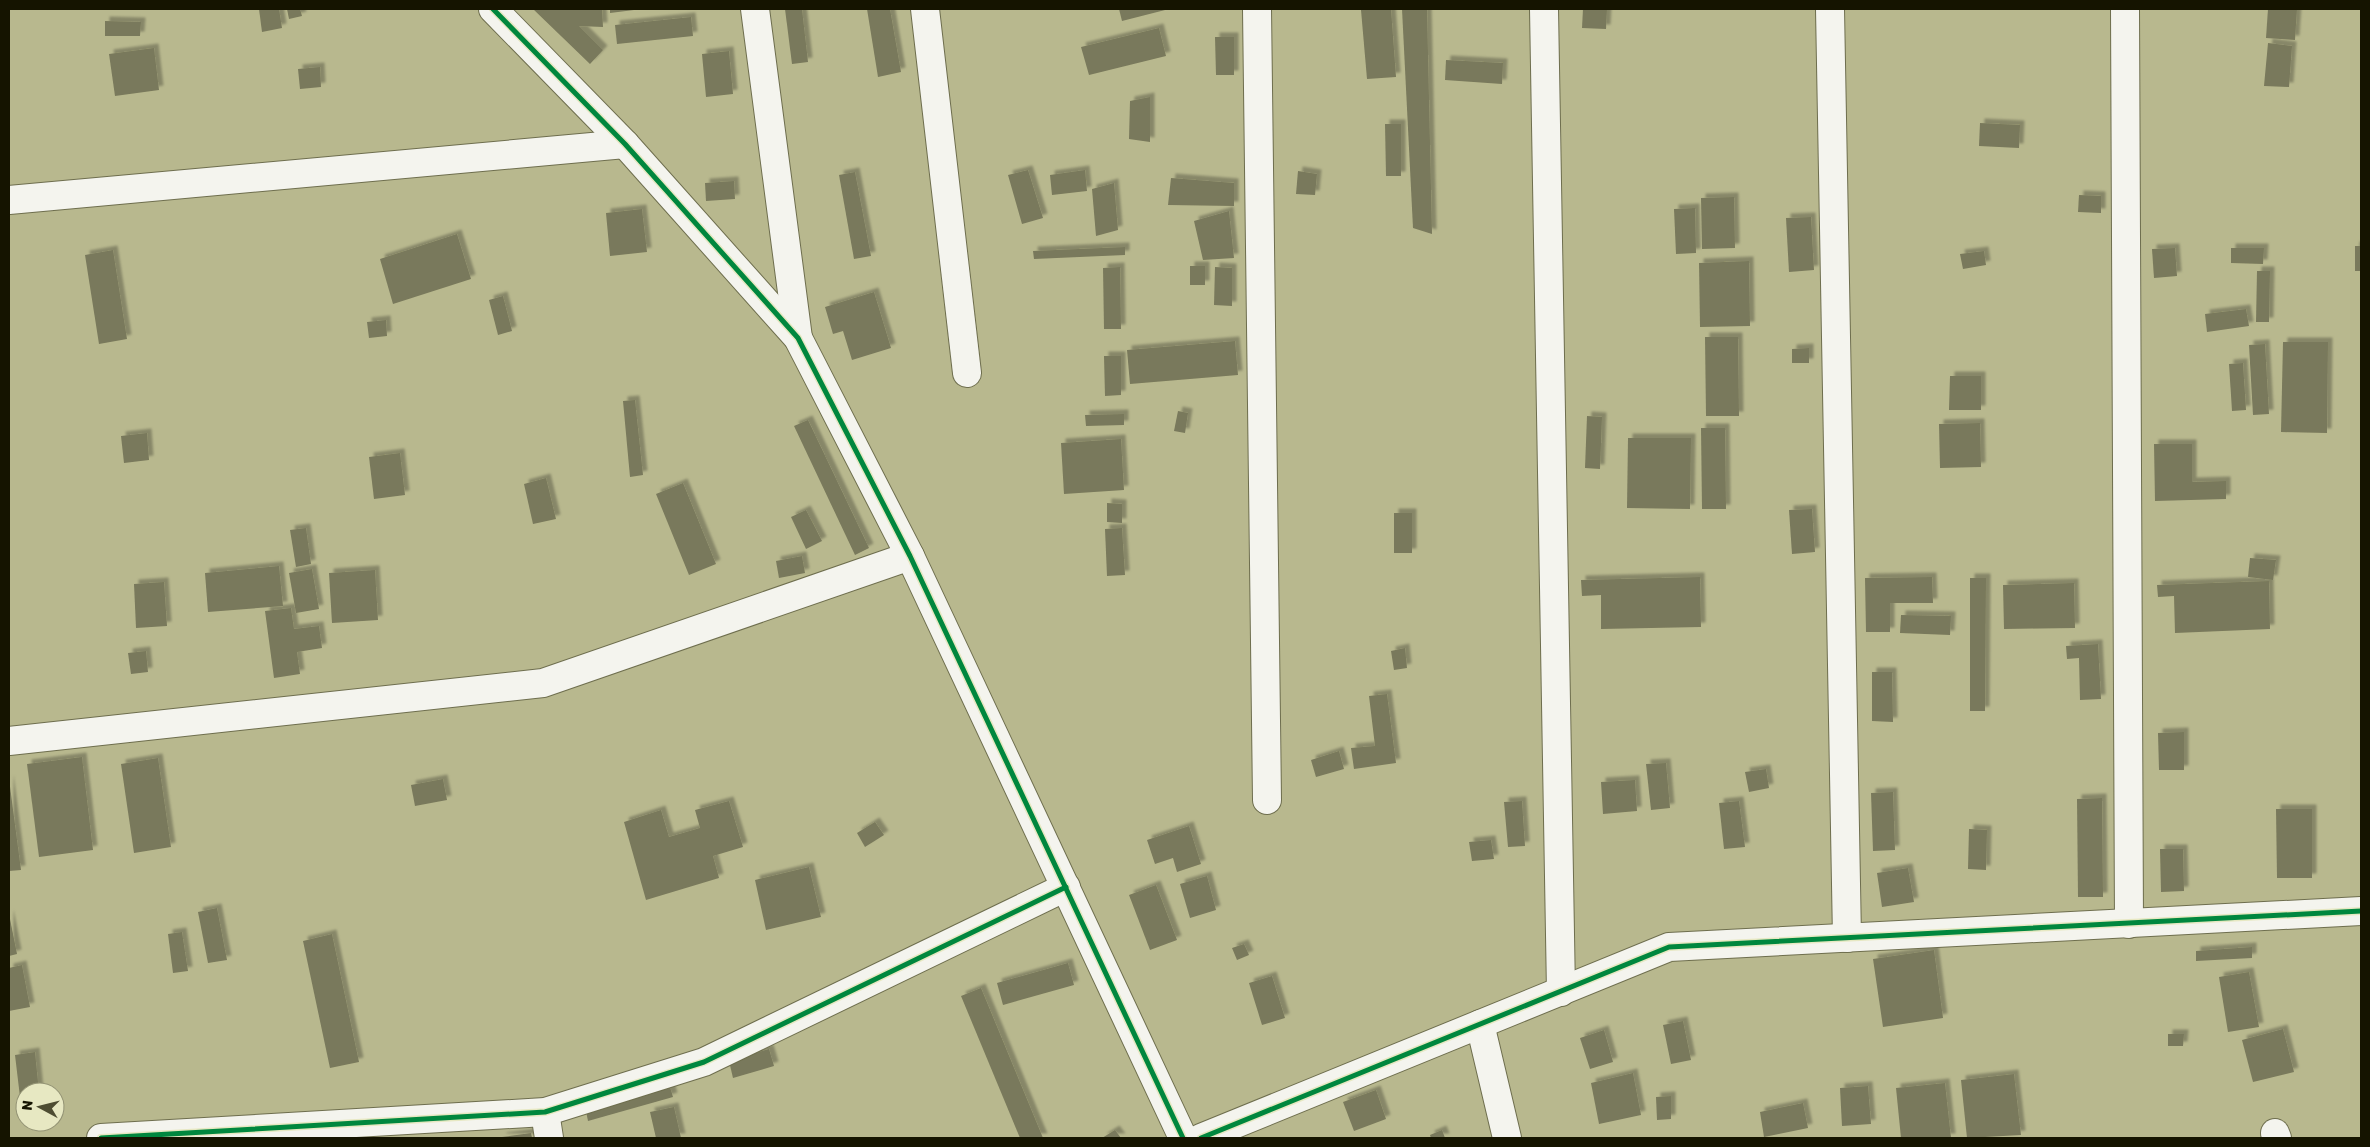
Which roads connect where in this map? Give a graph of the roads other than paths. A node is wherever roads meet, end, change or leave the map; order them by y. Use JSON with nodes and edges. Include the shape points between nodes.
{"nodes":[{"id":1,"x":494,"y":9,"type":"edge"},
{"id":2,"x":755,"y":9,"type":"edge"},
{"id":3,"x":924,"y":9,"type":"edge"},
{"id":4,"x":1257,"y":9,"type":"edge"},
{"id":5,"x":1544,"y":9,"type":"edge"},
{"id":6,"x":1830,"y":9,"type":"edge"},
{"id":7,"x":2125,"y":9,"type":"edge"},
{"id":8,"x":625,"y":144,"type":"junction"},
{"id":9,"x":9,"y":200,"type":"edge"},
{"id":10,"x":798,"y":338,"type":"junction"},
{"id":11,"x":967,"y":373,"type":"dead end"},
{"id":12,"x":910,"y":556,"type":"junction"},
{"id":13,"x":9,"y":741,"type":"edge"},
{"id":14,"x":1266,"y":800,"type":"dead end"},
{"id":15,"x":1066,"y":887,"type":"junction"},
{"id":16,"x":2361,"y":911,"type":"edge"},
{"id":17,"x":2129,"y":924,"type":"junction"},
{"id":18,"x":1847,"y":938,"type":"junction"},
{"id":19,"x":1561,"y":992,"type":"junction"},
{"id":20,"x":1480,"y":1024,"type":"junction"},
{"id":21,"x":545,"y":1112,"type":"junction"},
{"id":22,"x":375,"y":1130,"type":"edge"},
{"id":23,"x":163,"y":1137,"type":"edge"},
{"id":24,"x":101,"y":1138,"type":"edge"},
{"id":25,"x":549,"y":1138,"type":"edge"},
{"id":26,"x":1183,"y":1138,"type":"edge"},
{"id":27,"x":1201,"y":1138,"type":"edge"},
{"id":28,"x":1507,"y":1138,"type":"edge"}],
"edges":[{"from":1,"to":8,"type":"street"},
{"from":2,"to":10,"type":"street"},
{"from":3,"to":11,"type":"street"},
{"from":4,"to":14,"type":"street"},
{"from":5,"to":19,"type":"street"},
{"from":6,"to":18,"type":"street"},
{"from":7,"to":17,"type":"street"},
{"from":8,"to":9,"type":"street"},
{"from":8,"to":10,"type":"street"},
{"from":10,"to":12,"type":"street"},
{"from":12,"to":13,"type":"street","via":[[543,683]]},
{"from":12,"to":15,"type":"street"},
{"from":15,"to":21,"type":"street","via":[[704,1062]]},
{"from":15,"to":26,"type":"street"},
{"from":16,"to":17,"type":"street"},
{"from":17,"to":18,"type":"street"},
{"from":18,"to":19,"type":"street","via":[[1669,947]]},
{"from":19,"to":20,"type":"street"},
{"from":20,"to":27,"type":"street"},
{"from":20,"to":28,"type":"street"},
{"from":21,"to":22,"type":"street"},
{"from":21,"to":25,"type":"street"},
{"from":22,"to":23,"type":"street"},
{"from":23,"to":24,"type":"street"}]}
